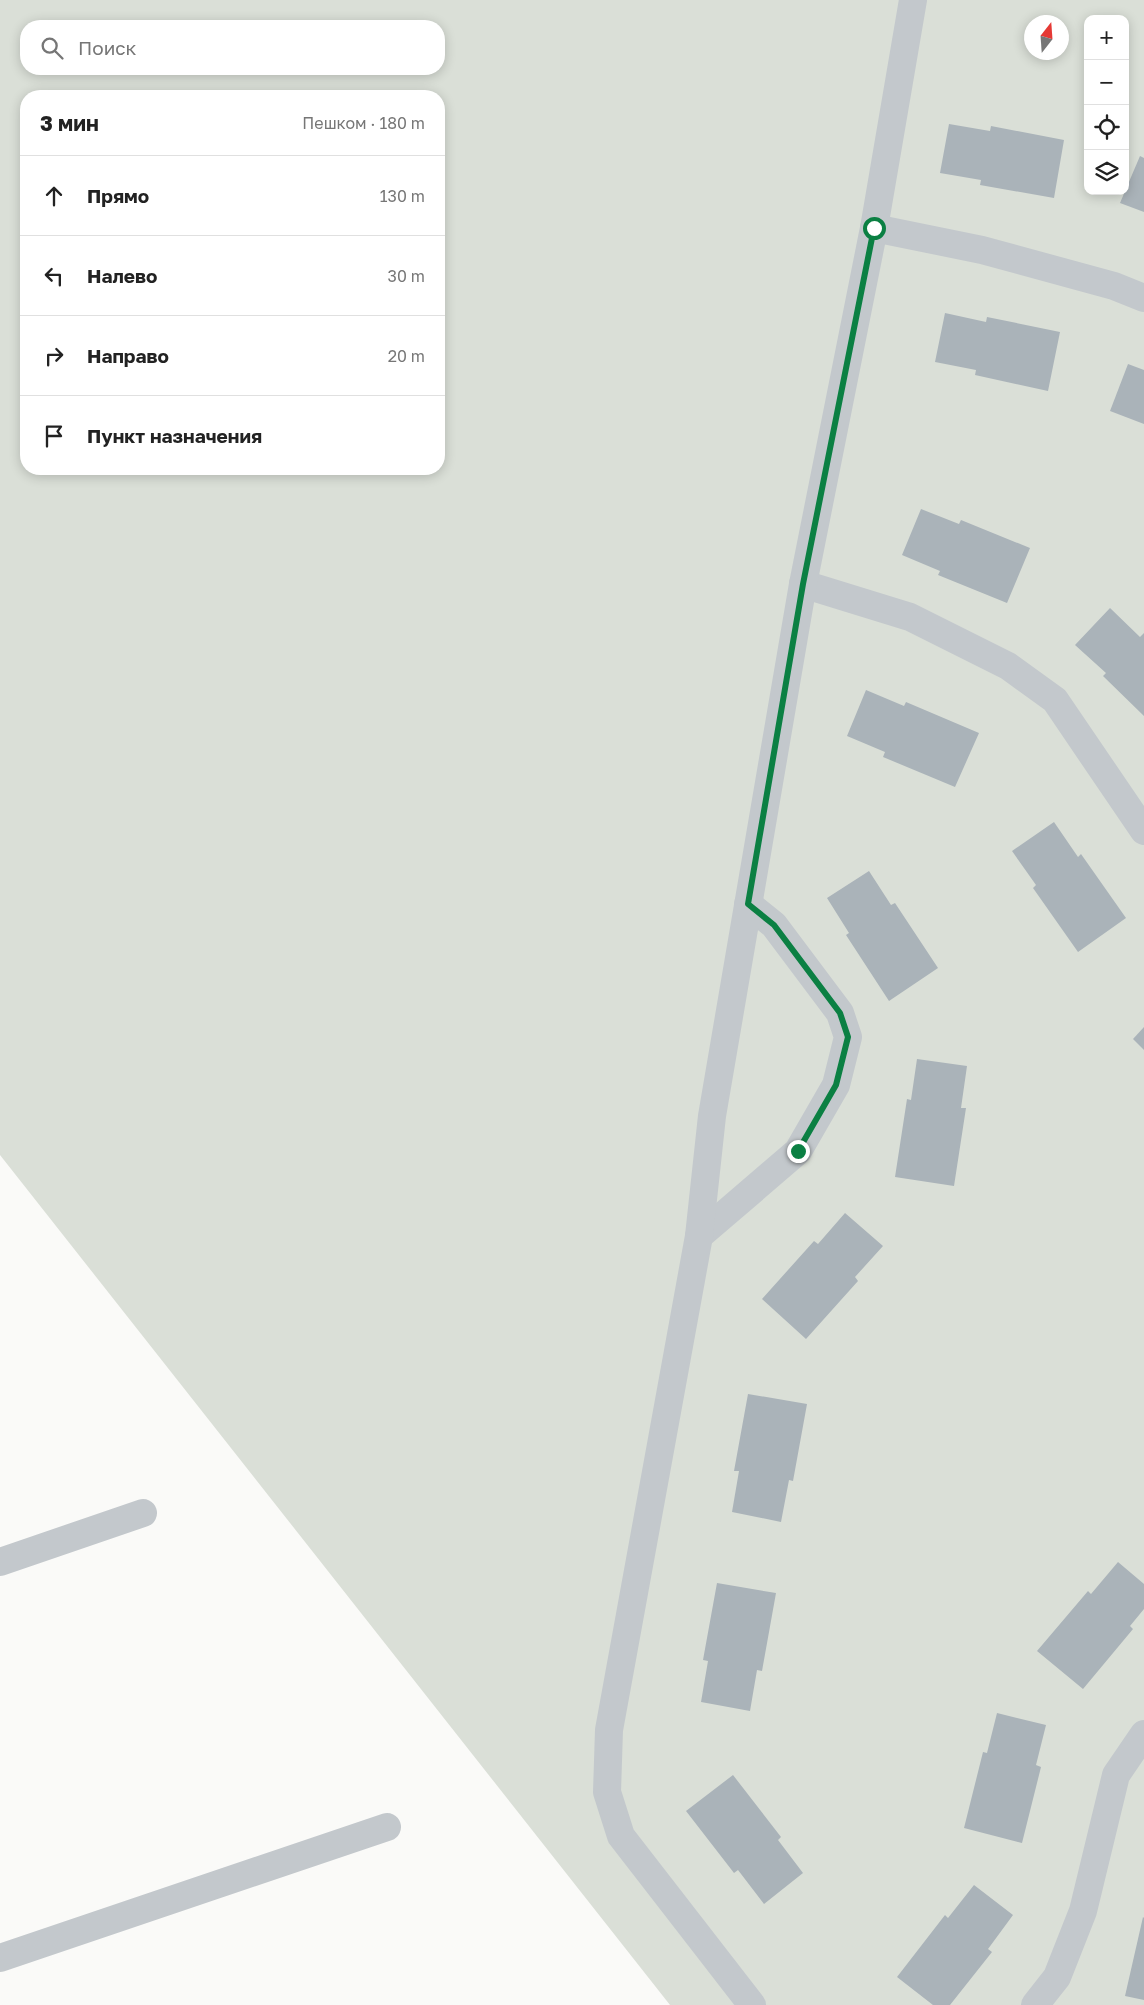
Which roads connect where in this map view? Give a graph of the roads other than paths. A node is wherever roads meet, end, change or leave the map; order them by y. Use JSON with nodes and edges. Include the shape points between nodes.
{"nodes":[{"id":1,"x":913,"y":0,"type":"edge"},
{"id":2,"x":874,"y":228,"type":"junction"},
{"id":3,"x":1144,"y":298,"type":"edge"},
{"id":4,"x":803,"y":584,"type":"junction"},
{"id":5,"x":1144,"y":831,"type":"edge"},
{"id":6,"x":748,"y":904,"type":"junction"},
{"id":7,"x":699,"y":1236,"type":"junction"},
{"id":8,"x":143,"y":1513,"type":"dead end"},
{"id":9,"x":0,"y":1562,"type":"edge"},
{"id":10,"x":1144,"y":1734,"type":"edge"},
{"id":11,"x":387,"y":1827,"type":"dead end"},
{"id":12,"x":0,"y":1958,"type":"edge"},
{"id":13,"x":752,"y":2005,"type":"edge"},
{"id":14,"x":1035,"y":2005,"type":"edge"}],
"edges":[{"from":1,"to":2,"type":"lane"},
{"from":2,"to":3,"type":"lane","via":[[982,250],[1114,286]]},
{"from":2,"to":4,"type":"lane"},
{"from":4,"to":5,"type":"lane","via":[[910,617],[1008,666],[1055,700]]},
{"from":4,"to":6,"type":"lane"},
{"from":6,"to":7,"type":"lane","via":[[712,1116]]},
{"from":6,"to":7,"type":"lane","via":[[774,925],[840,1013],[848,1037],[836,1085],[798,1151]]},
{"from":7,"to":13,"type":"lane","via":[[609,1730],[607,1792],[621,1836]]},
{"from":8,"to":9,"type":"lane"},
{"from":10,"to":14,"type":"lane","via":[[1116,1774],[1083,1911],[1057,1978]]},
{"from":11,"to":12,"type":"lane"}]}
